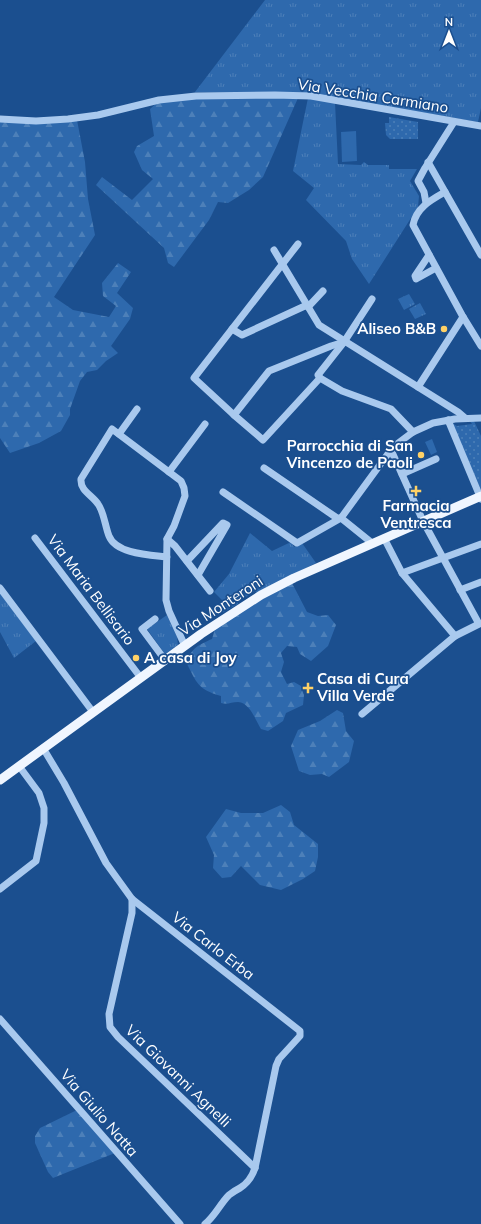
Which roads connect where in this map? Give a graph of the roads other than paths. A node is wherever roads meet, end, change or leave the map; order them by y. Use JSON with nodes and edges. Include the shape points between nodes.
{"nodes":[{"id":1,"x":0,"y":119,"type":"edge"},
{"id":2,"x":454,"y":122,"type":"junction"},
{"id":3,"x":481,"y":126,"type":"edge"},
{"id":4,"x":428,"y":162,"type":"junction"},
{"id":5,"x":445,"y":192,"type":"junction"},
{"id":6,"x":426,"y":203,"type":"junction"},
{"id":7,"x":298,"y":244,"type":"dead end"},
{"id":8,"x":274,"y":250,"type":"dead end"},
{"id":9,"x":429,"y":255,"type":"junction"},
{"id":10,"x":481,"y":255,"type":"edge"},
{"id":11,"x":282,"y":264,"type":"junction"},
{"id":12,"x":436,"y":268,"type":"junction"},
{"id":13,"x":323,"y":291,"type":"dead end"},
{"id":14,"x":372,"y":299,"type":"dead end"},
{"id":15,"x":308,"y":306,"type":"junction"},
{"id":16,"x":463,"y":317,"type":"junction"},
{"id":17,"x":232,"y":329,"type":"junction"},
{"id":18,"x":344,"y":342,"type":"junction"},
{"id":19,"x":481,"y":346,"type":"edge"},
{"id":20,"x":320,"y":378,"type":"junction"},
{"id":21,"x":418,"y":387,"type":"junction"},
{"id":22,"x":137,"y":409,"type":"dead end"},
{"id":23,"x":234,"y":415,"type":"junction"},
{"id":24,"x":464,"y":418,"type":"junction"},
{"id":25,"x":481,"y":418,"type":"edge"},
{"id":26,"x":448,"y":420,"type":"junction"},
{"id":27,"x":205,"y":424,"type":"dead end"},
{"id":28,"x":413,"y":432,"type":"junction"},
{"id":29,"x":119,"y":434,"type":"junction"},
{"id":30,"x":391,"y":450,"type":"junction"},
{"id":31,"x":436,"y":459,"type":"dead end"},
{"id":32,"x":264,"y":468,"type":"dead end"},
{"id":33,"x":169,"y":472,"type":"junction"},
{"id":34,"x":402,"y":474,"type":"junction"},
{"id":35,"x":223,"y":492,"type":"dead end"},
{"id":36,"x":481,"y":497,"type":"edge"},
{"id":37,"x":341,"y":518,"type":"junction"},
{"id":38,"x":423,"y":521,"type":"junction"},
{"id":39,"x":35,"y":538,"type":"dead end"},
{"id":40,"x":384,"y":538,"type":"junction"},
{"id":41,"x":167,"y":539,"type":"junction"},
{"id":42,"x":372,"y":544,"type":"junction"},
{"id":43,"x":481,"y":544,"type":"edge"},
{"id":44,"x":167,"y":558,"type":"junction"},
{"id":45,"x":443,"y":558,"type":"junction"},
{"id":46,"x":187,"y":561,"type":"junction"},
{"id":47,"x":402,"y":573,"type":"junction"},
{"id":48,"x":198,"y":575,"type":"junction"},
{"id":49,"x":481,"y":582,"type":"edge"},
{"id":50,"x":0,"y":588,"type":"edge"},
{"id":51,"x":460,"y":590,"type":"junction"},
{"id":52,"x":210,"y":591,"type":"dead end"},
{"id":53,"x":155,"y":619,"type":"dead end"},
{"id":54,"x":455,"y":636,"type":"junction"},
{"id":55,"x":185,"y":646,"type":"junction"},
{"id":56,"x":165,"y":660,"type":"junction"},
{"id":57,"x":140,"y":678,"type":"junction"},
{"id":58,"x":93,"y":712,"type":"junction"},
{"id":59,"x":362,"y":714,"type":"dead end"},
{"id":60,"x":42,"y":748,"type":"junction"},
{"id":61,"x":19,"y":766,"type":"junction"},
{"id":62,"x":0,"y":779,"type":"edge"},
{"id":63,"x":0,"y":889,"type":"edge"},
{"id":64,"x":132,"y":899,"type":"junction"},
{"id":65,"x":0,"y":1019,"type":"edge"},
{"id":66,"x":255,"y":1168,"type":"junction"},
{"id":67,"x":180,"y":1224,"type":"edge"},
{"id":68,"x":204,"y":1224,"type":"edge"}],
"edges":[{"from":1,"to":2,"type":"street","name":"Via Vecchia Carmiano","via":[[68,119],[98,115],[159,100],[196,96],[311,96]]},
{"from":2,"to":3,"type":"street","name":"Via Vecchia Carmiano"},
{"from":2,"to":4,"type":"street"},
{"from":4,"to":5,"type":"street"},
{"from":4,"to":6,"type":"street","via":[[418,181]]},
{"from":5,"to":6,"type":"street"},
{"from":5,"to":10,"type":"street"},
{"from":6,"to":9,"type":"street","via":[[413,225]]},
{"from":7,"to":11,"type":"street"},
{"from":8,"to":11,"type":"street"},
{"from":9,"to":12,"type":"street"},
{"from":9,"to":12,"type":"street","via":[[415,276],[416,279]]},
{"from":11,"to":15,"type":"street"},
{"from":11,"to":17,"type":"street"},
{"from":12,"to":16,"type":"street"},
{"from":13,"to":15,"type":"street"},
{"from":14,"to":18,"type":"street"},
{"from":15,"to":17,"type":"street","via":[[242,335]]},
{"from":15,"to":18,"type":"street","via":[[319,325]]},
{"from":16,"to":19,"type":"street"},
{"from":16,"to":21,"type":"street"},
{"from":17,"to":23,"type":"street","via":[[194,378]]},
{"from":18,"to":20,"type":"street","via":[[318,375]]},
{"from":18,"to":21,"type":"street"},
{"from":18,"to":23,"type":"street","via":[[269,371]]},
{"from":20,"to":23,"type":"street","via":[[263,440]]},
{"from":20,"to":28,"type":"street","via":[[342,391],[391,409]]},
{"from":21,"to":24,"type":"street"},
{"from":22,"to":29,"type":"street"},
{"from":24,"to":25,"type":"street"},
{"from":24,"to":26,"type":"street"},
{"from":26,"to":28,"type":"street","via":[[433,423]]},
{"from":26,"to":36,"type":"street"},
{"from":27,"to":33,"type":"street"},
{"from":28,"to":30,"type":"street"},
{"from":29,"to":33,"type":"street"},
{"from":29,"to":44,"type":"street","via":[[112,429],[80,484],[98,504],[110,538],[115,544],[122,549]]},
{"from":30,"to":34,"type":"street"},
{"from":30,"to":37,"type":"street"},
{"from":31,"to":34,"type":"street"},
{"from":32,"to":37,"type":"street","via":[[337,518]]},
{"from":33,"to":41,"type":"street","via":[[181,481],[185,496]]},
{"from":34,"to":38,"type":"street"},
{"from":35,"to":37,"type":"street","via":[[297,542]]},
{"from":36,"to":38,"type":"main road","name":"Via Monteroni"},
{"from":37,"to":42,"type":"street"},
{"from":38,"to":40,"type":"main road","name":"Via Monteroni"},
{"from":38,"to":45,"type":"street"},
{"from":39,"to":57,"type":"street","name":"Via Maria Bellisario"},
{"from":40,"to":42,"type":"main road","name":"Via Monteroni"},
{"from":40,"to":47,"type":"street"},
{"from":41,"to":44,"type":"street"},
{"from":41,"to":46,"type":"street"},
{"from":42,"to":55,"type":"main road","name":"Via Monteroni","via":[[261,595],[235,610]]},
{"from":43,"to":45,"type":"street"},
{"from":44,"to":55,"type":"street","via":[[166,600]]},
{"from":45,"to":47,"type":"street"},
{"from":45,"to":51,"type":"street"},
{"from":46,"to":48,"type":"street"},
{"from":46,"to":48,"type":"street","via":[[223,523],[227,526]]},
{"from":47,"to":54,"type":"street"},
{"from":48,"to":52,"type":"street"},
{"from":49,"to":51,"type":"street"},
{"from":50,"to":58,"type":"street"},
{"from":51,"to":54,"type":"street","via":[[479,624]]},
{"from":53,"to":56,"type":"street","via":[[142,629]]},
{"from":54,"to":59,"type":"street"},
{"from":55,"to":56,"type":"main road","name":"Via Monteroni"},
{"from":56,"to":57,"type":"main road","name":"Via Monteroni"},
{"from":57,"to":58,"type":"main road","name":"Via Monteroni"},
{"from":58,"to":60,"type":"main road","name":"Via Monteroni"},
{"from":60,"to":61,"type":"main road","name":"Via Monteroni"},
{"from":60,"to":64,"type":"street","name":"Via Carlo Erba","via":[[110,868]]},
{"from":61,"to":62,"type":"main road","name":"Via Monteroni"},
{"from":61,"to":63,"type":"street","via":[[39,793],[44,808],[44,824],[36,861]]},
{"from":64,"to":66,"type":"street","name":"Via Giovanni Agnelli","via":[[132,913],[109,1014],[110,1027]]},
{"from":64,"to":66,"type":"street","name":"Via Carlo Erba","via":[[300,1031],[300,1036],[279,1059],[276,1066]]},
{"from":65,"to":67,"type":"street","name":"Via Giulio Natta"},
{"from":66,"to":68,"type":"street","via":[[247,1183],[228,1196],[217,1213]]}]}
